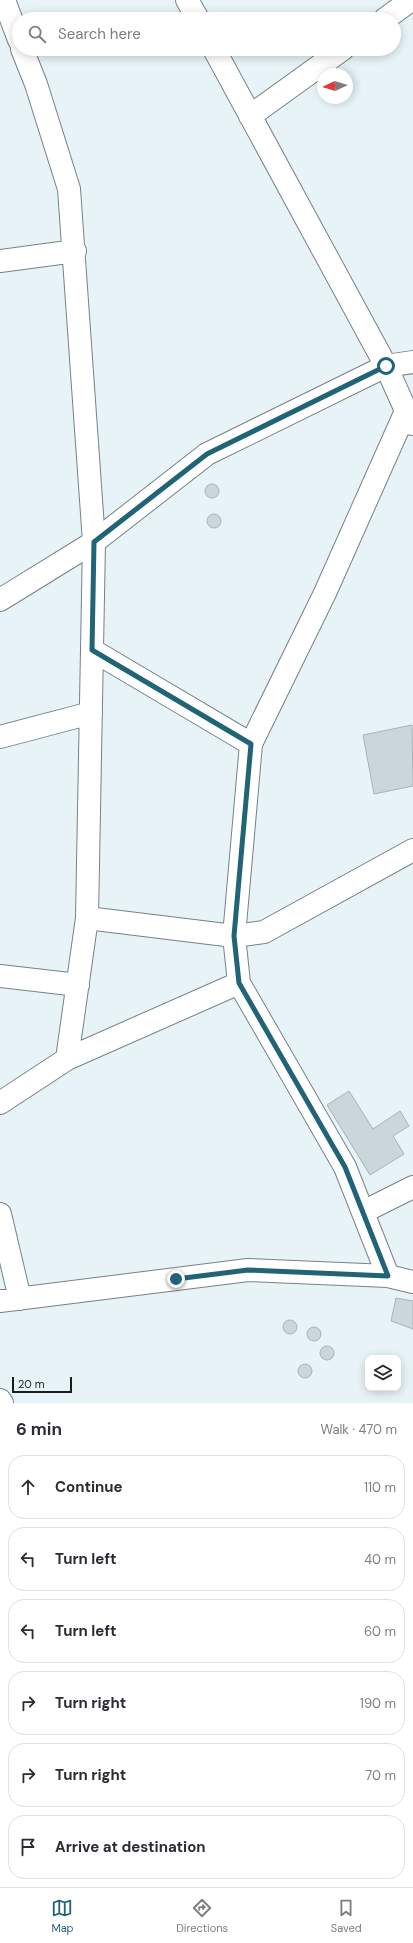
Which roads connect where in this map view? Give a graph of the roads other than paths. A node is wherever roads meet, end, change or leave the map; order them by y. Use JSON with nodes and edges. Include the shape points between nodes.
{"nodes":[{"id":1,"x":4,"y":0,"type":"edge"},
{"id":2,"x":187,"y":0,"type":"edge"},
{"id":3,"x":411,"y":0,"type":"edge"},
{"id":4,"x":194,"y":12,"type":"edge"},
{"id":5,"x":395,"y":12,"type":"edge"},
{"id":6,"x":12,"y":21,"type":"edge"},
{"id":7,"x":25,"y":56,"type":"edge"},
{"id":8,"x":218,"y":56,"type":"edge"},
{"id":9,"x":333,"y":56,"type":"edge"},
{"id":10,"x":250,"y":116,"type":"junction"},
{"id":11,"x":75,"y":251,"type":"junction"},
{"id":12,"x":0,"y":261,"type":"edge"},
{"id":13,"x":413,"y":362,"type":"edge"},
{"id":14,"x":386,"y":366,"type":"junction"},
{"id":15,"x":410,"y":418,"type":"edge"},
{"id":16,"x":94,"y":542,"type":"junction"},
{"id":17,"x":0,"y":598,"type":"edge"},
{"id":18,"x":92,"y":650,"type":"junction"},
{"id":19,"x":91,"y":713,"type":"junction"},
{"id":20,"x":0,"y":737,"type":"edge"},
{"id":21,"x":251,"y":744,"type":"junction"},
{"id":22,"x":413,"y":850,"type":"edge"},
{"id":23,"x":88,"y":918,"type":"junction"},
{"id":24,"x":234,"y":936,"type":"junction"},
{"id":25,"x":0,"y":976,"type":"edge"},
{"id":26,"x":239,"y":983,"type":"junction"},
{"id":27,"x":78,"y":985,"type":"junction"},
{"id":28,"x":67,"y":1060,"type":"junction"},
{"id":29,"x":0,"y":1103,"type":"edge"},
{"id":30,"x":413,"y":1187,"type":"edge"},
{"id":31,"x":363,"y":1212,"type":"junction"},
{"id":32,"x":0,"y":1214,"type":"edge"},
{"id":33,"x":388,"y":1276,"type":"junction"},
{"id":34,"x":413,"y":1282,"type":"edge"},
{"id":35,"x":10,"y":1300,"type":"edge"},
{"id":36,"x":0,"y":1400,"type":"edge"},
{"id":37,"x":2,"y":1403,"type":"edge"}],
"edges":[{"from":1,"to":6,"type":"street"},
{"from":2,"to":4,"type":"street"},
{"from":3,"to":5,"type":"street"},
{"from":7,"to":11,"type":"street","via":[[69,189]]},
{"from":8,"to":10,"type":"street"},
{"from":9,"to":10,"type":"street"},
{"from":10,"to":14,"type":"street"},
{"from":11,"to":12,"type":"street"},
{"from":11,"to":16,"type":"street"},
{"from":13,"to":14,"type":"street"},
{"from":14,"to":15,"type":"street"},
{"from":14,"to":16,"type":"street","via":[[207,454]]},
{"from":15,"to":21,"type":"street"},
{"from":16,"to":17,"type":"street"},
{"from":16,"to":18,"type":"street"},
{"from":18,"to":19,"type":"street"},
{"from":18,"to":21,"type":"street"},
{"from":19,"to":20,"type":"street"},
{"from":19,"to":23,"type":"street"},
{"from":21,"to":24,"type":"street"},
{"from":22,"to":24,"type":"street","via":[[264,932]]},
{"from":23,"to":24,"type":"street"},
{"from":23,"to":27,"type":"street"},
{"from":24,"to":26,"type":"street"},
{"from":25,"to":27,"type":"street"},
{"from":26,"to":28,"type":"street"},
{"from":26,"to":31,"type":"street","via":[[345,1167]]},
{"from":27,"to":28,"type":"street"},
{"from":28,"to":29,"type":"street"},
{"from":30,"to":31,"type":"street"},
{"from":31,"to":33,"type":"street"},
{"from":32,"to":35,"type":"street"},
{"from":33,"to":34,"type":"street"},
{"from":33,"to":35,"type":"street","via":[[248,1270]]},
{"from":36,"to":37,"type":"street"}]}
